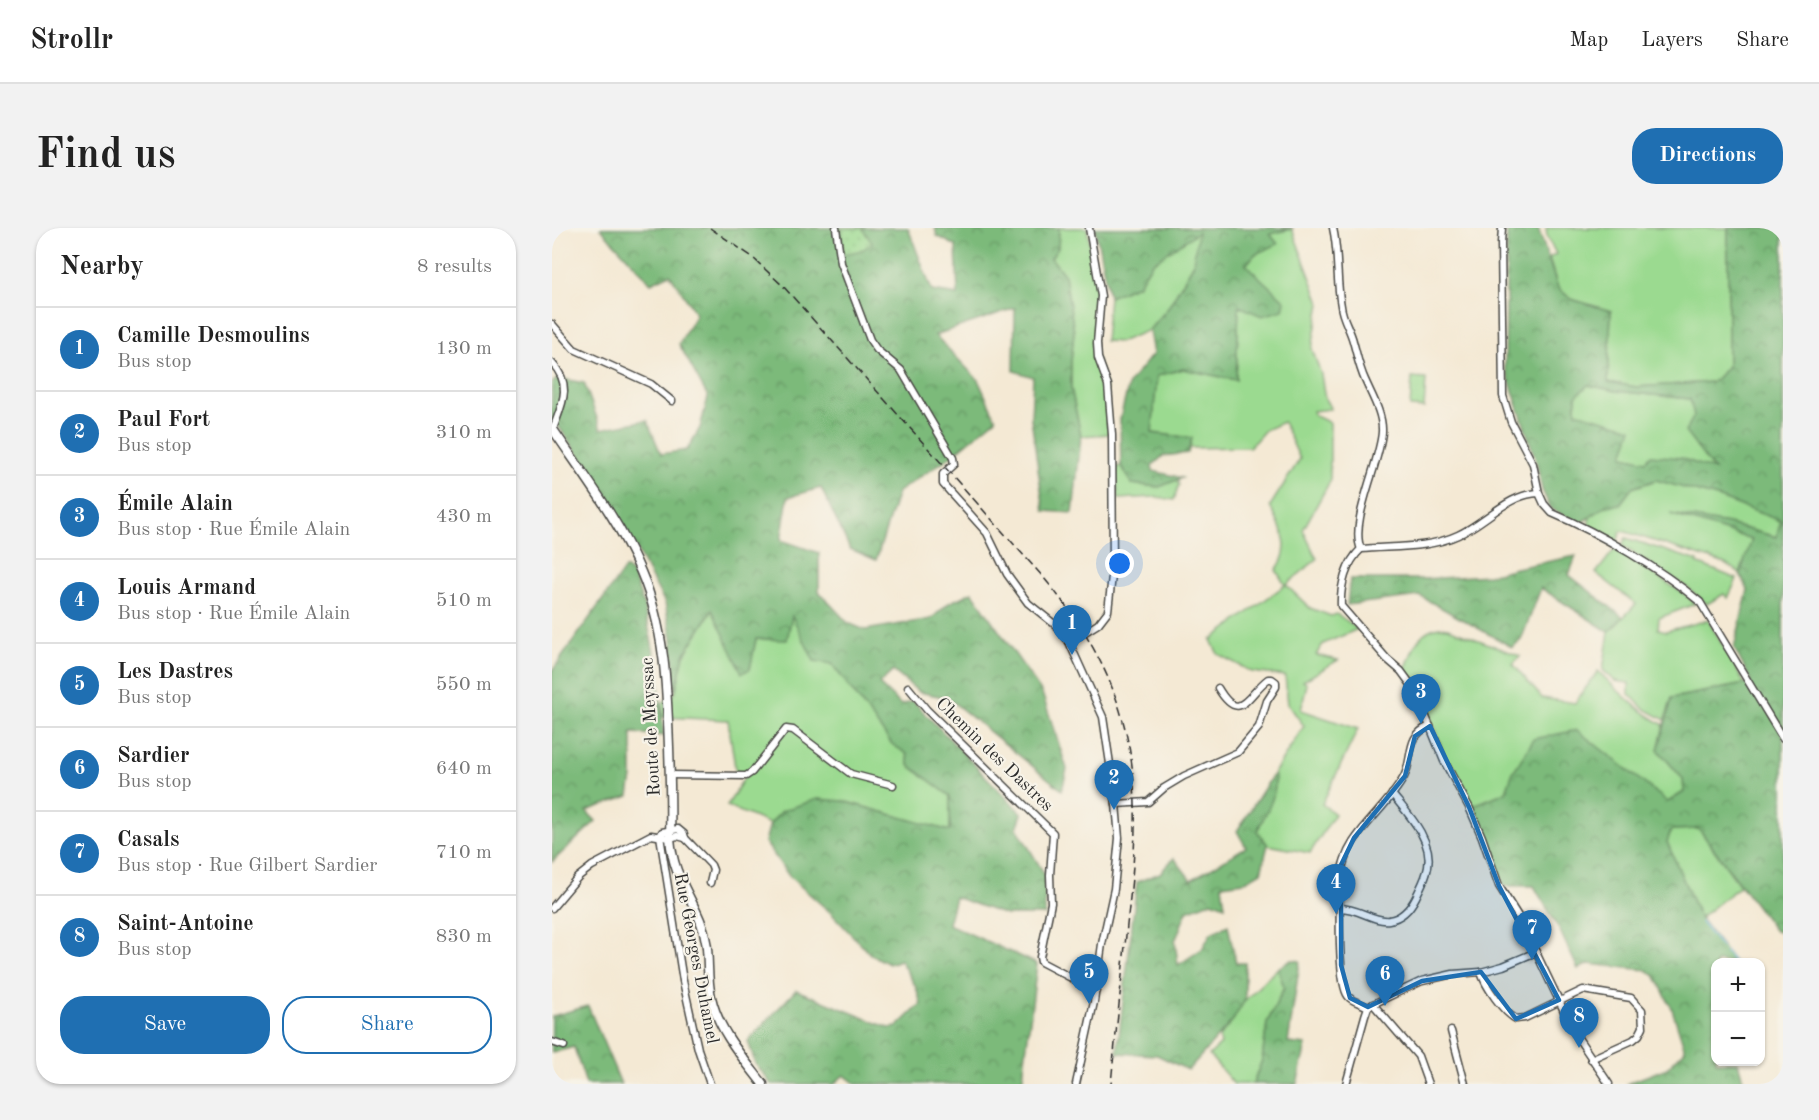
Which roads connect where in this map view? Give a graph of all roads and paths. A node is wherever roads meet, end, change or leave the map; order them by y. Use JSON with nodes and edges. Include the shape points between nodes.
{"nodes":[{"id":1,"x":836,"y":228,"type":"edge"},
{"id":2,"x":1089,"y":228,"type":"edge"},
{"id":3,"x":1334,"y":228,"type":"edge"},
{"id":4,"x":1502,"y":228,"type":"edge"},
{"id":5,"x":552,"y":324,"type":"edge"},
{"id":6,"x":552,"y":363,"type":"edge"},
{"id":7,"x":672,"y":401,"type":"dead end"},
{"id":8,"x":552,"y":428,"type":"edge"},
{"id":9,"x":1539,"y":493,"type":"junction"},
{"id":10,"x":1361,"y":549,"type":"junction"},
{"id":11,"x":1069,"y":642,"type":"junction"},
{"id":12,"x":908,"y":687,"type":"dead end"},
{"id":13,"x":1218,"y":688,"type":"dead end"},
{"id":14,"x":1430,"y":726,"type":"junction"},
{"id":15,"x":1783,"y":739,"type":"edge"},
{"id":16,"x":670,"y":775,"type":"junction"},
{"id":17,"x":893,"y":785,"type":"dead end"},
{"id":18,"x":1392,"y":794,"type":"junction"},
{"id":19,"x":1116,"y":804,"type":"junction"},
{"id":20,"x":670,"y":834,"type":"junction"},
{"id":21,"x":660,"y":836,"type":"junction"},
{"id":22,"x":710,"y":883,"type":"dead end"},
{"id":23,"x":1340,"y":908,"type":"junction"},
{"id":24,"x":552,"y":909,"type":"edge"},
{"id":25,"x":1536,"y":952,"type":"junction"},
{"id":26,"x":1481,"y":972,"type":"junction"},
{"id":27,"x":1096,"y":991,"type":"junction"},
{"id":28,"x":1559,"y":1000,"type":"junction"},
{"id":29,"x":1371,"y":1005,"type":"junction"},
{"id":30,"x":1451,"y":1031,"type":"dead end"},
{"id":31,"x":552,"y":1042,"type":"edge"},
{"id":32,"x":564,"y":1046,"type":"dead end"},
{"id":33,"x":1591,"y":1059,"type":"junction"},
{"id":34,"x":710,"y":1084,"type":"edge"},
{"id":35,"x":763,"y":1084,"type":"edge"},
{"id":36,"x":1076,"y":1084,"type":"edge"},
{"id":37,"x":1346,"y":1084,"type":"edge"},
{"id":38,"x":1428,"y":1084,"type":"edge"},
{"id":39,"x":1466,"y":1084,"type":"edge"},
{"id":40,"x":1610,"y":1084,"type":"edge"}],
"edges":[{"from":1,"to":11,"type":"street","via":[[841,262],[870,340],[901,370],[953,458],[954,464],[943,474],[943,484],[987,533],[1007,574],[1028,603],[1058,627]]},
{"from":2,"to":11,"type":"street","via":[[1101,296],[1098,358],[1108,385],[1112,435],[1113,567],[1108,611],[1098,624]]},
{"from":3,"to":10,"type":"street","via":[[1341,309],[1381,418],[1380,445],[1359,524]]},
{"from":4,"to":9,"type":"street","via":[[1503,396],[1511,422],[1533,464]]},
{"from":5,"to":7,"type":"street","via":[[574,349],[651,384]]},
{"from":6,"to":8,"type":"street","via":[[565,383]]},
{"from":8,"to":16,"type":"main road","name":"Route de Meyssac","via":[[617,524],[648,591],[666,671]]},
{"from":9,"to":10,"type":"street","via":[[1525,494],[1457,535],[1431,544]]},
{"from":9,"to":15,"type":"street","via":[[1552,513],[1629,553],[1700,602]]},
{"from":10,"to":14,"type":"street","via":[[1345,574],[1341,606],[1408,680],[1421,700]]},
{"from":11,"to":19,"type":"street","via":[[1102,717]]},
{"from":12,"to":27,"type":"street","name":"Chemin des Dastres","via":[[1053,832],[1051,903],[1041,962]]},
{"from":13,"to":19,"type":"street","via":[[1230,706],[1237,706],[1268,679],[1276,682],[1259,727],[1238,752],[1184,776],[1148,802]]},
{"from":14,"to":18,"type":"street","via":[[1415,736],[1404,776]]},
{"from":14,"to":25,"type":"street","via":[[1474,818],[1499,886]]},
{"from":16,"to":17,"type":"street","via":[[746,777],[786,729],[793,730],[851,774]]},
{"from":16,"to":20,"type":"main road","name":"Route de Meyssac"},
{"from":18,"to":23,"type":"street","via":[[1354,838],[1341,865]]},
{"from":18,"to":23,"type":"street","via":[[1424,838],[1426,876],[1412,905],[1399,917],[1381,921],[1355,909]]},
{"from":19,"to":27,"type":"street","via":[[1116,877]]},
{"from":20,"to":21,"type":"street"},
{"from":20,"to":22,"type":"street","via":[[685,838],[711,865]]},
{"from":20,"to":35,"type":"main road","name":"Route de Meyssac","via":[[676,873],[708,945],[709,982],[716,1011],[736,1048]]},
{"from":21,"to":24,"type":"street","via":[[651,835],[592,866]]},
{"from":21,"to":34,"type":"street","name":"Rue Georges Duhamel","via":[[683,981]]},
{"from":23,"to":29,"type":"street","via":[[1345,990],[1350,998]]},
{"from":25,"to":26,"type":"street"},
{"from":25,"to":28,"type":"street"},
{"from":26,"to":28,"type":"street","via":[[1516,1019]]},
{"from":26,"to":29,"type":"street","via":[[1422,981]]},
{"from":27,"to":36,"type":"street"},
{"from":28,"to":33,"type":"street"},
{"from":28,"to":33,"type":"street","via":[[1590,990],[1625,996],[1642,1010],[1643,1027],[1639,1035]]},
{"from":29,"to":37,"type":"street"},
{"from":29,"to":38,"type":"street","via":[[1418,1056]]},
{"from":30,"to":39,"type":"street"},
{"from":31,"to":32,"type":"street"},
{"from":33,"to":40,"type":"street"}]}
